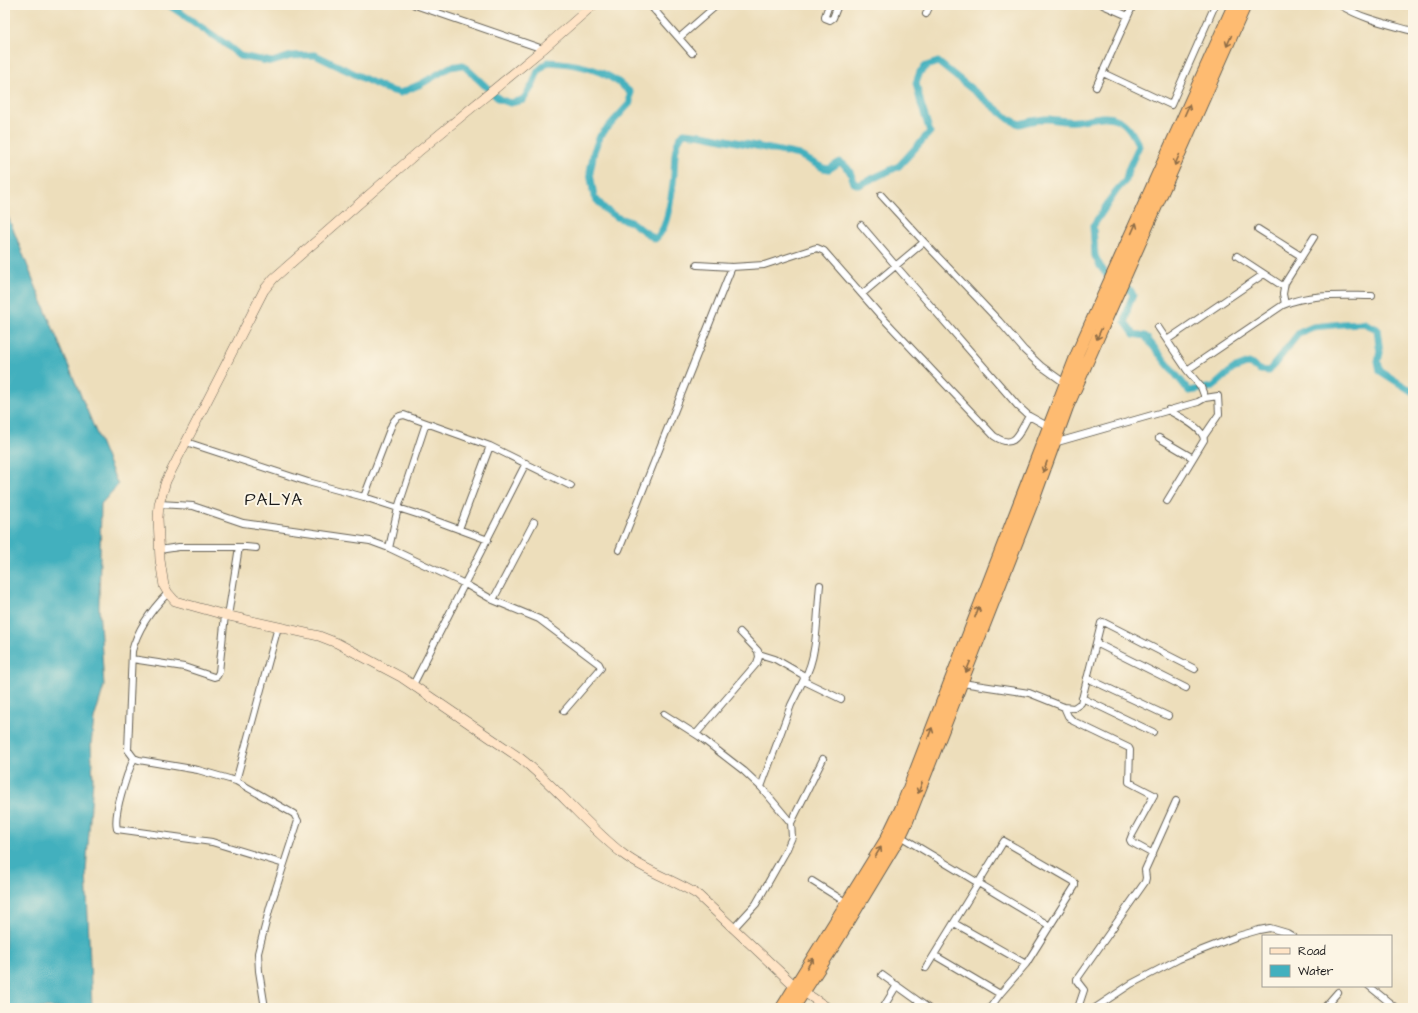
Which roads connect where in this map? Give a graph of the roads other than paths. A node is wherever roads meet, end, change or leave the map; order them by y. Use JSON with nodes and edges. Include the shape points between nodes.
{"nodes":[{"id":1,"x":415,"y":5,"type":"edge"},
{"id":2,"x":592,"y":5,"type":"edge"},
{"id":3,"x":650,"y":5,"type":"edge"},
{"id":4,"x":662,"y":5,"type":"edge"},
{"id":5,"x":717,"y":5,"type":"edge"},
{"id":6,"x":838,"y":5,"type":"edge"},
{"id":7,"x":930,"y":5,"type":"edge"},
{"id":8,"x":1103,"y":5,"type":"edge"},
{"id":9,"x":1133,"y":5,"type":"edge"},
{"id":10,"x":1215,"y":5,"type":"edge"},
{"id":11,"x":1234,"y":5,"type":"edge"},
{"id":12,"x":1245,"y":5,"type":"edge"},
{"id":13,"x":1340,"y":5,"type":"edge"},
{"id":14,"x":826,"y":7,"type":"edge"},
{"id":15,"x":655,"y":11,"type":"junction"},
{"id":16,"x":926,"y":14,"type":"dead end"},
{"id":17,"x":1128,"y":16,"type":"junction"},
{"id":18,"x":1413,"y":31,"type":"edge"},
{"id":19,"x":679,"y":38,"type":"junction"},
{"id":20,"x":543,"y":49,"type":"junction"},
{"id":21,"x":692,"y":53,"type":"dead end"},
{"id":22,"x":1103,"y":73,"type":"junction"},
{"id":23,"x":1096,"y":87,"type":"dead end"},
{"id":24,"x":881,"y":195,"type":"dead end"},
{"id":25,"x":861,"y":225,"type":"dead end"},
{"id":26,"x":1258,"y":229,"type":"dead end"},
{"id":27,"x":1314,"y":237,"type":"dead end"},
{"id":28,"x":924,"y":242,"type":"junction"},
{"id":29,"x":1237,"y":256,"type":"dead end"},
{"id":30,"x":1301,"y":256,"type":"junction"},
{"id":31,"x":697,"y":265,"type":"dead end"},
{"id":32,"x":896,"y":266,"type":"junction"},
{"id":33,"x":732,"y":267,"type":"junction"},
{"id":34,"x":1123,"y":267,"type":"junction"},
{"id":35,"x":1264,"y":274,"type":"junction"},
{"id":36,"x":1284,"y":287,"type":"junction"},
{"id":37,"x":862,"y":294,"type":"junction"},
{"id":38,"x":1372,"y":296,"type":"dead end"},
{"id":39,"x":1285,"y":304,"type":"junction"},
{"id":40,"x":1158,"y":327,"type":"dead end"},
{"id":41,"x":1167,"y":340,"type":"junction"},
{"id":42,"x":1188,"y":370,"type":"junction"},
{"id":43,"x":1066,"y":384,"type":"junction"},
{"id":44,"x":1203,"y":392,"type":"junction"},
{"id":45,"x":1168,"y":410,"type":"junction"},
{"id":46,"x":1029,"y":416,"type":"junction"},
{"id":47,"x":426,"y":423,"type":"junction"},
{"id":48,"x":1054,"y":434,"type":"junction"},
{"id":49,"x":1204,"y":436,"type":"junction"},
{"id":50,"x":1159,"y":438,"type":"dead end"},
{"id":51,"x":186,"y":442,"type":"junction"},
{"id":52,"x":490,"y":446,"type":"junction"},
{"id":53,"x":1193,"y":458,"type":"junction"},
{"id":54,"x":526,"y":463,"type":"junction"},
{"id":55,"x":571,"y":486,"type":"dead end"},
{"id":56,"x":364,"y":497,"type":"junction"},
{"id":57,"x":1167,"y":501,"type":"dead end"},
{"id":58,"x":159,"y":504,"type":"junction"},
{"id":59,"x":398,"y":508,"type":"junction"},
{"id":60,"x":534,"y":522,"type":"dead end"},
{"id":61,"x":459,"y":529,"type":"junction"},
{"id":62,"x":488,"y":540,"type":"junction"},
{"id":63,"x":239,"y":547,"type":"junction"},
{"id":64,"x":256,"y":548,"type":"dead end"},
{"id":65,"x":389,"y":548,"type":"junction"},
{"id":66,"x":159,"y":550,"type":"junction"},
{"id":67,"x":619,"y":550,"type":"dead end"},
{"id":68,"x":465,"y":584,"type":"junction"},
{"id":69,"x":820,"y":585,"type":"dead end"},
{"id":70,"x":168,"y":593,"type":"junction"},
{"id":71,"x":493,"y":600,"type":"junction"},
{"id":72,"x":227,"y":615,"type":"junction"},
{"id":73,"x":278,"y":627,"type":"junction"},
{"id":74,"x":740,"y":632,"type":"dead end"},
{"id":75,"x":1096,"y":643,"type":"junction"},
{"id":76,"x":759,"y":654,"type":"junction"},
{"id":77,"x":132,"y":659,"type":"junction"},
{"id":78,"x":1196,"y":668,"type":"dead end"},
{"id":79,"x":1087,"y":678,"type":"junction"},
{"id":80,"x":804,"y":680,"type":"junction"},
{"id":81,"x":962,"y":683,"type":"junction"},
{"id":82,"x":413,"y":685,"type":"junction"},
{"id":83,"x":1186,"y":688,"type":"dead end"},
{"id":84,"x":1082,"y":698,"type":"junction"},
{"id":85,"x":841,"y":699,"type":"dead end"},
{"id":86,"x":1064,"y":707,"type":"junction"},
{"id":87,"x":564,"y":711,"type":"dead end"},
{"id":88,"x":664,"y":714,"type":"dead end"},
{"id":89,"x":1168,"y":716,"type":"dead end"},
{"id":90,"x":1153,"y":732,"type":"dead end"},
{"id":91,"x":696,"y":734,"type":"junction"},
{"id":92,"x":134,"y":758,"type":"junction"},
{"id":93,"x":823,"y":759,"type":"dead end"},
{"id":94,"x":236,"y":781,"type":"junction"},
{"id":95,"x":761,"y":787,"type":"junction"},
{"id":96,"x":1176,"y":801,"type":"dead end"},
{"id":97,"x":790,"y":823,"type":"junction"},
{"id":98,"x":900,"y":836,"type":"junction"},
{"id":99,"x":1153,"y":854,"type":"junction"},
{"id":100,"x":284,"y":864,"type":"junction"},
{"id":101,"x":812,"y":881,"type":"dead end"},
{"id":102,"x":978,"y":884,"type":"junction"},
{"id":103,"x":847,"y":903,"type":"junction"},
{"id":104,"x":954,"y":923,"type":"junction"},
{"id":105,"x":1050,"y":926,"type":"junction"},
{"id":106,"x":734,"y":929,"type":"junction"},
{"id":107,"x":1290,"y":935,"type":"edge"},
{"id":108,"x":934,"y":955,"type":"junction"},
{"id":109,"x":1026,"y":964,"type":"junction"},
{"id":110,"x":926,"y":968,"type":"dead end"},
{"id":111,"x":882,"y":975,"type":"dead end"},
{"id":112,"x":897,"y":985,"type":"junction"},
{"id":113,"x":1370,"y":987,"type":"edge"},
{"id":114,"x":799,"y":989,"type":"junction"},
{"id":115,"x":1338,"y":992,"type":"dead end"},
{"id":116,"x":1000,"y":994,"type":"junction"},
{"id":117,"x":265,"y":1008,"type":"edge"},
{"id":118,"x":782,"y":1008,"type":"edge"},
{"id":119,"x":793,"y":1008,"type":"edge"},
{"id":120,"x":828,"y":1008,"type":"edge"},
{"id":121,"x":883,"y":1008,"type":"edge"},
{"id":122,"x":928,"y":1008,"type":"edge"},
{"id":123,"x":990,"y":1008,"type":"edge"},
{"id":124,"x":1078,"y":1008,"type":"edge"},
{"id":125,"x":1095,"y":1008,"type":"edge"},
{"id":126,"x":1324,"y":1008,"type":"edge"},
{"id":127,"x":1396,"y":1008,"type":"edge"}],
"edges":[{"from":1,"to":20,"type":"street"},
{"from":2,"to":20,"type":"street"},
{"from":3,"to":15,"type":"street"},
{"from":4,"to":15,"type":"street"},
{"from":5,"to":19,"type":"street"},
{"from":6,"to":14,"type":"street","via":[[832,20],[825,18]]},
{"from":7,"to":16,"type":"street"},
{"from":8,"to":17,"type":"street"},
{"from":9,"to":17,"type":"street"},
{"from":10,"to":22,"type":"street","via":[[1171,105]]},
{"from":34,"to":11,"type":"highway","one_way":true},
{"from":12,"to":34,"type":"highway","one_way":true},
{"from":13,"to":18,"type":"street","via":[[1375,20]]},
{"from":15,"to":19,"type":"street"},
{"from":17,"to":22,"type":"street"},
{"from":19,"to":21,"type":"street"},
{"from":20,"to":51,"type":"street","via":[[418,152],[274,278],[264,290]]},
{"from":22,"to":23,"type":"street"},
{"from":24,"to":28,"type":"street"},
{"from":25,"to":32,"type":"street"},
{"from":26,"to":30,"type":"street"},
{"from":27,"to":30,"type":"street"},
{"from":28,"to":32,"type":"street"},
{"from":28,"to":43,"type":"street","via":[[1024,350]]},
{"from":29,"to":35,"type":"street"},
{"from":30,"to":36,"type":"street"},
{"from":31,"to":33,"type":"street"},
{"from":32,"to":37,"type":"street"},
{"from":32,"to":46,"type":"street"},
{"from":33,"to":37,"type":"street","via":[[764,266],[817,248],[829,255]]},
{"from":33,"to":67,"type":"street"},
{"from":34,"to":43,"type":"highway","via":[[1105,292]]},
{"from":34,"to":48,"type":"highway","one_way":true,"via":[[1115,299]]},
{"from":35,"to":36,"type":"street"},
{"from":35,"to":41,"type":"street"},
{"from":36,"to":39,"type":"street"},
{"from":37,"to":46,"type":"street","via":[[994,436],[1011,442]]},
{"from":38,"to":39,"type":"street","via":[[1301,298]]},
{"from":39,"to":42,"type":"street"},
{"from":40,"to":41,"type":"street"},
{"from":41,"to":42,"type":"street"},
{"from":42,"to":44,"type":"street"},
{"from":43,"to":48,"type":"highway"},
{"from":44,"to":45,"type":"street"},
{"from":44,"to":49,"type":"street","via":[[1218,396],[1219,408],[1219,414]]},
{"from":45,"to":48,"type":"street"},
{"from":45,"to":49,"type":"street","via":[[1199,429]]},
{"from":46,"to":48,"type":"street"},
{"from":47,"to":52,"type":"street"},
{"from":47,"to":56,"type":"street","via":[[404,415],[395,419]]},
{"from":47,"to":59,"type":"street"},
{"from":48,"to":81,"type":"highway","one_way":true,"via":[[1035,495]]},
{"from":103,"to":48,"type":"highway","one_way":true,"via":[[886,840],[901,808]]},
{"from":49,"to":53,"type":"street"},
{"from":50,"to":53,"type":"street"},
{"from":51,"to":56,"type":"street","via":[[308,482]]},
{"from":51,"to":58,"type":"street","via":[[166,481]]},
{"from":52,"to":54,"type":"street"},
{"from":52,"to":61,"type":"street"},
{"from":53,"to":57,"type":"street"},
{"from":54,"to":55,"type":"street"},
{"from":54,"to":62,"type":"street"},
{"from":56,"to":59,"type":"street"},
{"from":58,"to":65,"type":"street","via":[[198,506],[243,523],[360,538]]},
{"from":58,"to":66,"type":"street"},
{"from":59,"to":61,"type":"street"},
{"from":59,"to":65,"type":"street"},
{"from":60,"to":71,"type":"street"},
{"from":61,"to":62,"type":"street"},
{"from":62,"to":68,"type":"street"},
{"from":63,"to":64,"type":"street"},
{"from":63,"to":66,"type":"street","via":[[179,547]]},
{"from":63,"to":72,"type":"street"},
{"from":65,"to":68,"type":"street"},
{"from":66,"to":70,"type":"street","via":[[164,586]]},
{"from":68,"to":71,"type":"street"},
{"from":68,"to":82,"type":"street"},
{"from":69,"to":80,"type":"street","via":[[814,650],[811,666]]},
{"from":70,"to":72,"type":"street","via":[[180,603]]},
{"from":70,"to":77,"type":"street","via":[[156,605],[135,639]]},
{"from":71,"to":87,"type":"street","via":[[539,619],[599,664],[599,672]]},
{"from":72,"to":73,"type":"street"},
{"from":72,"to":77,"type":"street","via":[[217,676],[184,667]]},
{"from":73,"to":82,"type":"street","via":[[319,636],[337,643]]},
{"from":73,"to":94,"type":"street"},
{"from":74,"to":76,"type":"street"},
{"from":75,"to":78,"type":"street","via":[[1103,622]]},
{"from":75,"to":79,"type":"street"},
{"from":75,"to":83,"type":"street"},
{"from":76,"to":80,"type":"street","via":[[775,659],[803,675]]},
{"from":76,"to":91,"type":"street","via":[[757,662]]},
{"from":77,"to":92,"type":"street","via":[[128,750]]},
{"from":79,"to":84,"type":"street"},
{"from":79,"to":89,"type":"street"},
{"from":80,"to":85,"type":"street"},
{"from":80,"to":95,"type":"street","via":[[791,705]]},
{"from":81,"to":86,"type":"street","via":[[1029,693]]},
{"from":81,"to":98,"type":"highway","one_way":true},
{"from":82,"to":106,"type":"street","via":[[538,772],[592,827],[624,854],[698,895]]},
{"from":84,"to":86,"type":"street","via":[[1074,708]]},
{"from":84,"to":90,"type":"street"},
{"from":86,"to":99,"type":"street","via":[[1073,721],[1129,748],[1129,782],[1154,795],[1130,840]]},
{"from":88,"to":91,"type":"street"},
{"from":91,"to":95,"type":"street"},
{"from":92,"to":94,"type":"street","via":[[198,770]]},
{"from":92,"to":100,"type":"street","via":[[120,798],[117,829],[212,842]]},
{"from":93,"to":97,"type":"street"},
{"from":94,"to":100,"type":"street","via":[[297,818],[297,826]]},
{"from":95,"to":97,"type":"street"},
{"from":96,"to":99,"type":"street"},
{"from":97,"to":106,"type":"street","via":[[792,837],[786,851],[756,904]]},
{"from":98,"to":102,"type":"street"},
{"from":98,"to":114,"type":"highway","via":[[836,942]]},
{"from":99,"to":124,"type":"street","via":[[1145,870],[1145,882],[1078,977],[1077,981],[1084,990]]},
{"from":100,"to":117,"type":"street","via":[[258,953]]},
{"from":101,"to":103,"type":"street"},
{"from":102,"to":104,"type":"street"},
{"from":102,"to":105,"type":"street"},
{"from":102,"to":105,"type":"street","via":[[1006,841],[1075,883]]},
{"from":114,"to":103,"type":"highway","one_way":true},
{"from":104,"to":108,"type":"street"},
{"from":104,"to":109,"type":"street"},
{"from":105,"to":109,"type":"street"},
{"from":106,"to":114,"type":"street"},
{"from":107,"to":125,"type":"street","via":[[1270,928],[1259,930],[1179,958],[1131,984]]},
{"from":108,"to":110,"type":"street"},
{"from":108,"to":116,"type":"street"},
{"from":109,"to":116,"type":"street"},
{"from":111,"to":112,"type":"street"},
{"from":112,"to":121,"type":"street"},
{"from":112,"to":122,"type":"street"},
{"from":113,"to":127,"type":"street"},
{"from":114,"to":118,"type":"highway"},
{"from":114,"to":119,"type":"highway"},
{"from":114,"to":120,"type":"street"},
{"from":115,"to":126,"type":"street"},
{"from":116,"to":123,"type":"street"}]}
